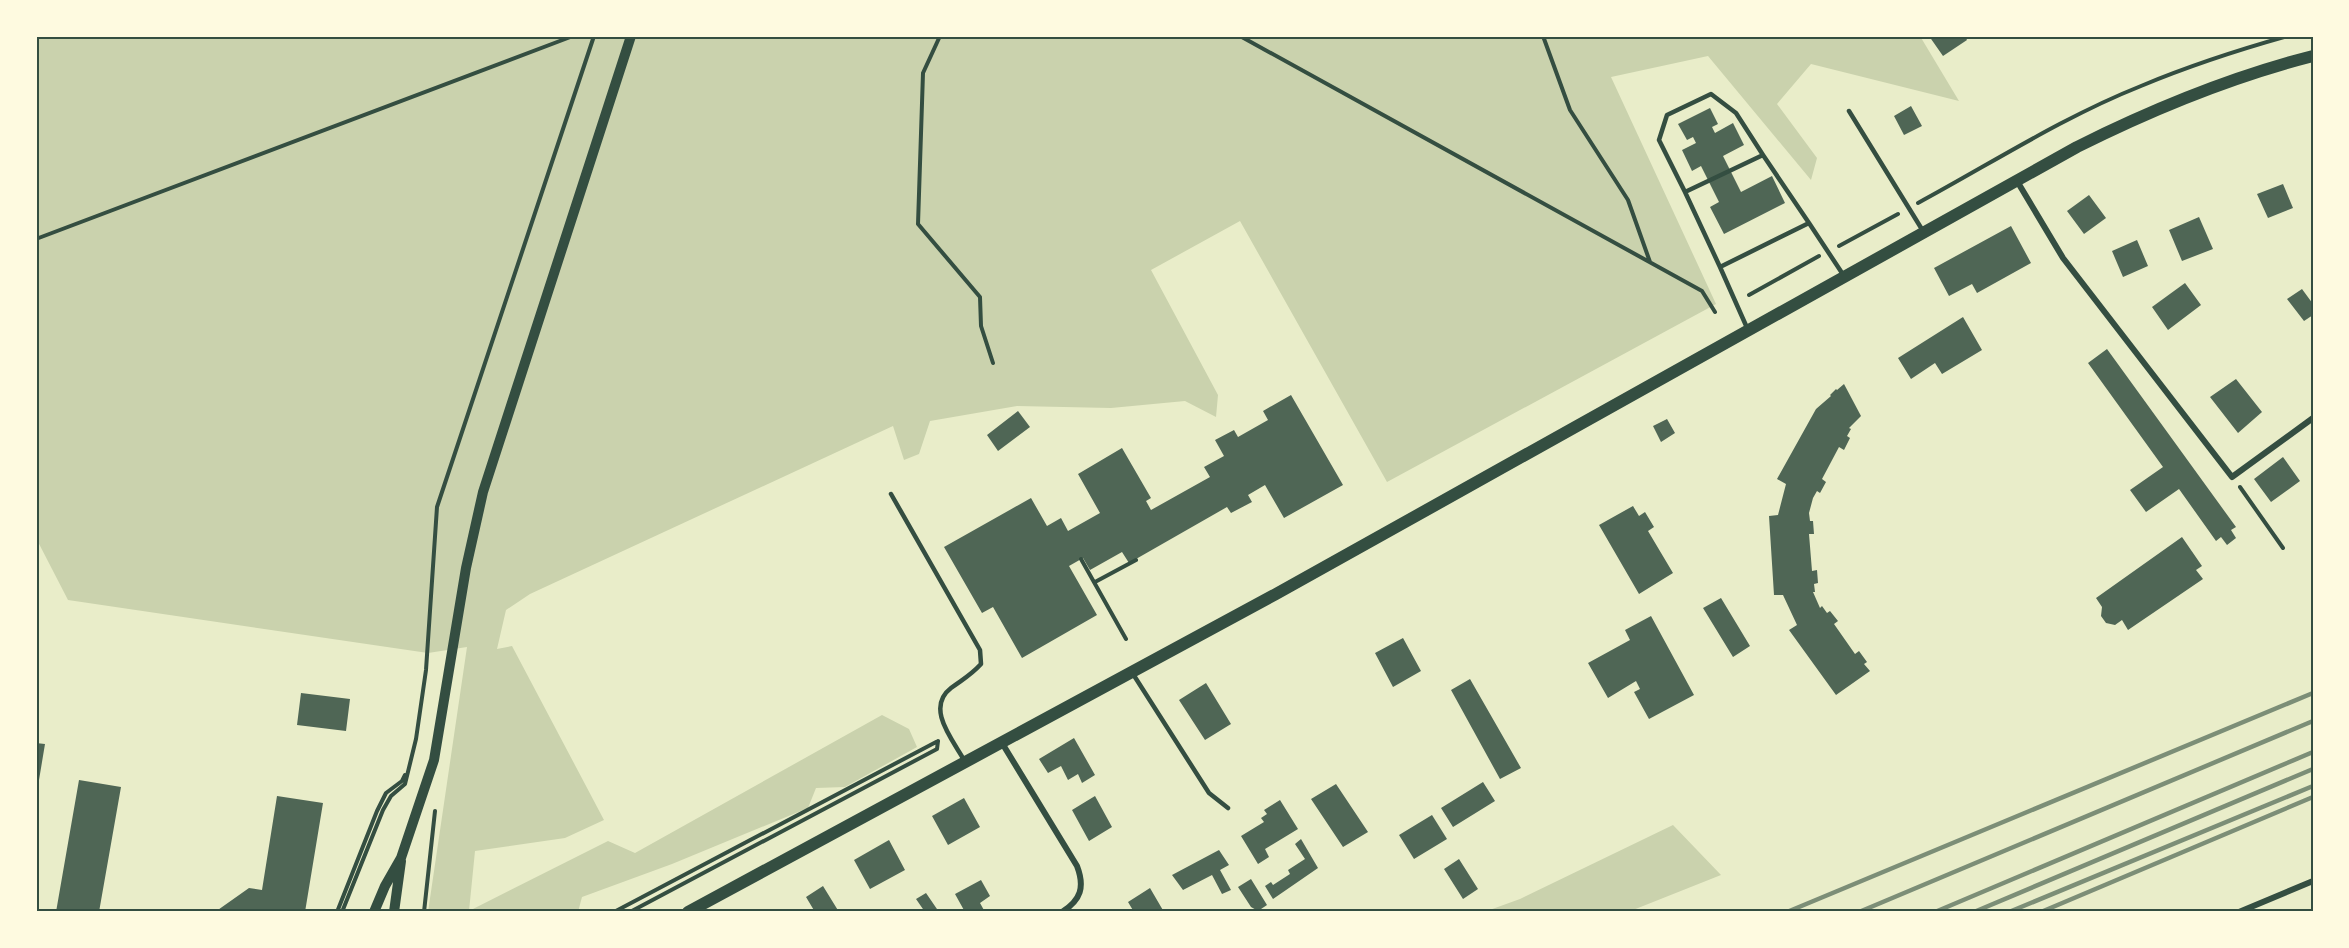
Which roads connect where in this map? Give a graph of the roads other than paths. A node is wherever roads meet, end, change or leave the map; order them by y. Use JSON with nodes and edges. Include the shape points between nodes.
{"nodes":[{"id":1,"x":631,"y":36,"type":"edge"},
{"id":2,"x":2313,"y":56,"type":"edge"},
{"id":3,"x":1849,"y":111,"type":"dead end"},
{"id":4,"x":1763,"y":155,"type":"junction"},
{"id":5,"x":2016,"y":179,"type":"junction"},
{"id":6,"x":1685,"y":192,"type":"junction"},
{"id":7,"x":1809,"y":223,"type":"junction"},
{"id":8,"x":1923,"y":231,"type":"junction"},
{"id":9,"x":1720,"y":267,"type":"junction"},
{"id":10,"x":1844,"y":276,"type":"junction"},
{"id":11,"x":1748,"y":330,"type":"junction"},
{"id":12,"x":2313,"y":417,"type":"edge"},
{"id":13,"x":891,"y":494,"type":"dead end"},
{"id":14,"x":1132,"y":672,"type":"junction"},
{"id":15,"x":1002,"y":743,"type":"junction"},
{"id":16,"x":965,"y":763,"type":"junction"},
{"id":17,"x":1228,"y":808,"type":"dead end"},
{"id":18,"x":401,"y":858,"type":"junction"},
{"id":19,"x":2313,"y":880,"type":"edge"},
{"id":20,"x":374,"y":912,"type":"edge"},
{"id":21,"x":394,"y":912,"type":"edge"},
{"id":22,"x":688,"y":912,"type":"edge"},
{"id":23,"x":1062,"y":912,"type":"edge"},
{"id":24,"x":2239,"y":912,"type":"edge"}],
"edges":[{"from":1,"to":18,"type":"street","via":[[483,492],[466,568],[434,760]]},
{"from":2,"to":5,"type":"main road","via":[[2171,103]]},
{"from":3,"to":8,"type":"lane"},
{"from":4,"to":6,"type":"lane"},
{"from":4,"to":6,"type":"lane","via":[[1736,113],[1712,94],[1702,98],[1667,115],[1659,140]]},
{"from":4,"to":7,"type":"lane"},
{"from":5,"to":8,"type":"main road"},
{"from":5,"to":12,"type":"street","via":[[2064,258],[2232,477]]},
{"from":6,"to":9,"type":"lane"},
{"from":7,"to":9,"type":"lane"},
{"from":7,"to":10,"type":"lane"},
{"from":8,"to":10,"type":"main road"},
{"from":9,"to":11,"type":"lane"},
{"from":10,"to":11,"type":"main road"},
{"from":11,"to":14,"type":"main road"},
{"from":13,"to":16,"type":"lane","via":[[980,650],[981,664],[969,677],[951,687],[939,706],[941,718]]},
{"from":14,"to":15,"type":"main road"},
{"from":14,"to":17,"type":"lane","via":[[1209,793]]},
{"from":15,"to":16,"type":"main road"},
{"from":15,"to":23,"type":"street","via":[[1081,877],[1077,900]]},
{"from":16,"to":22,"type":"main road"},
{"from":18,"to":20,"type":"street"},
{"from":18,"to":21,"type":"street"},
{"from":19,"to":24,"type":"street"}]}
